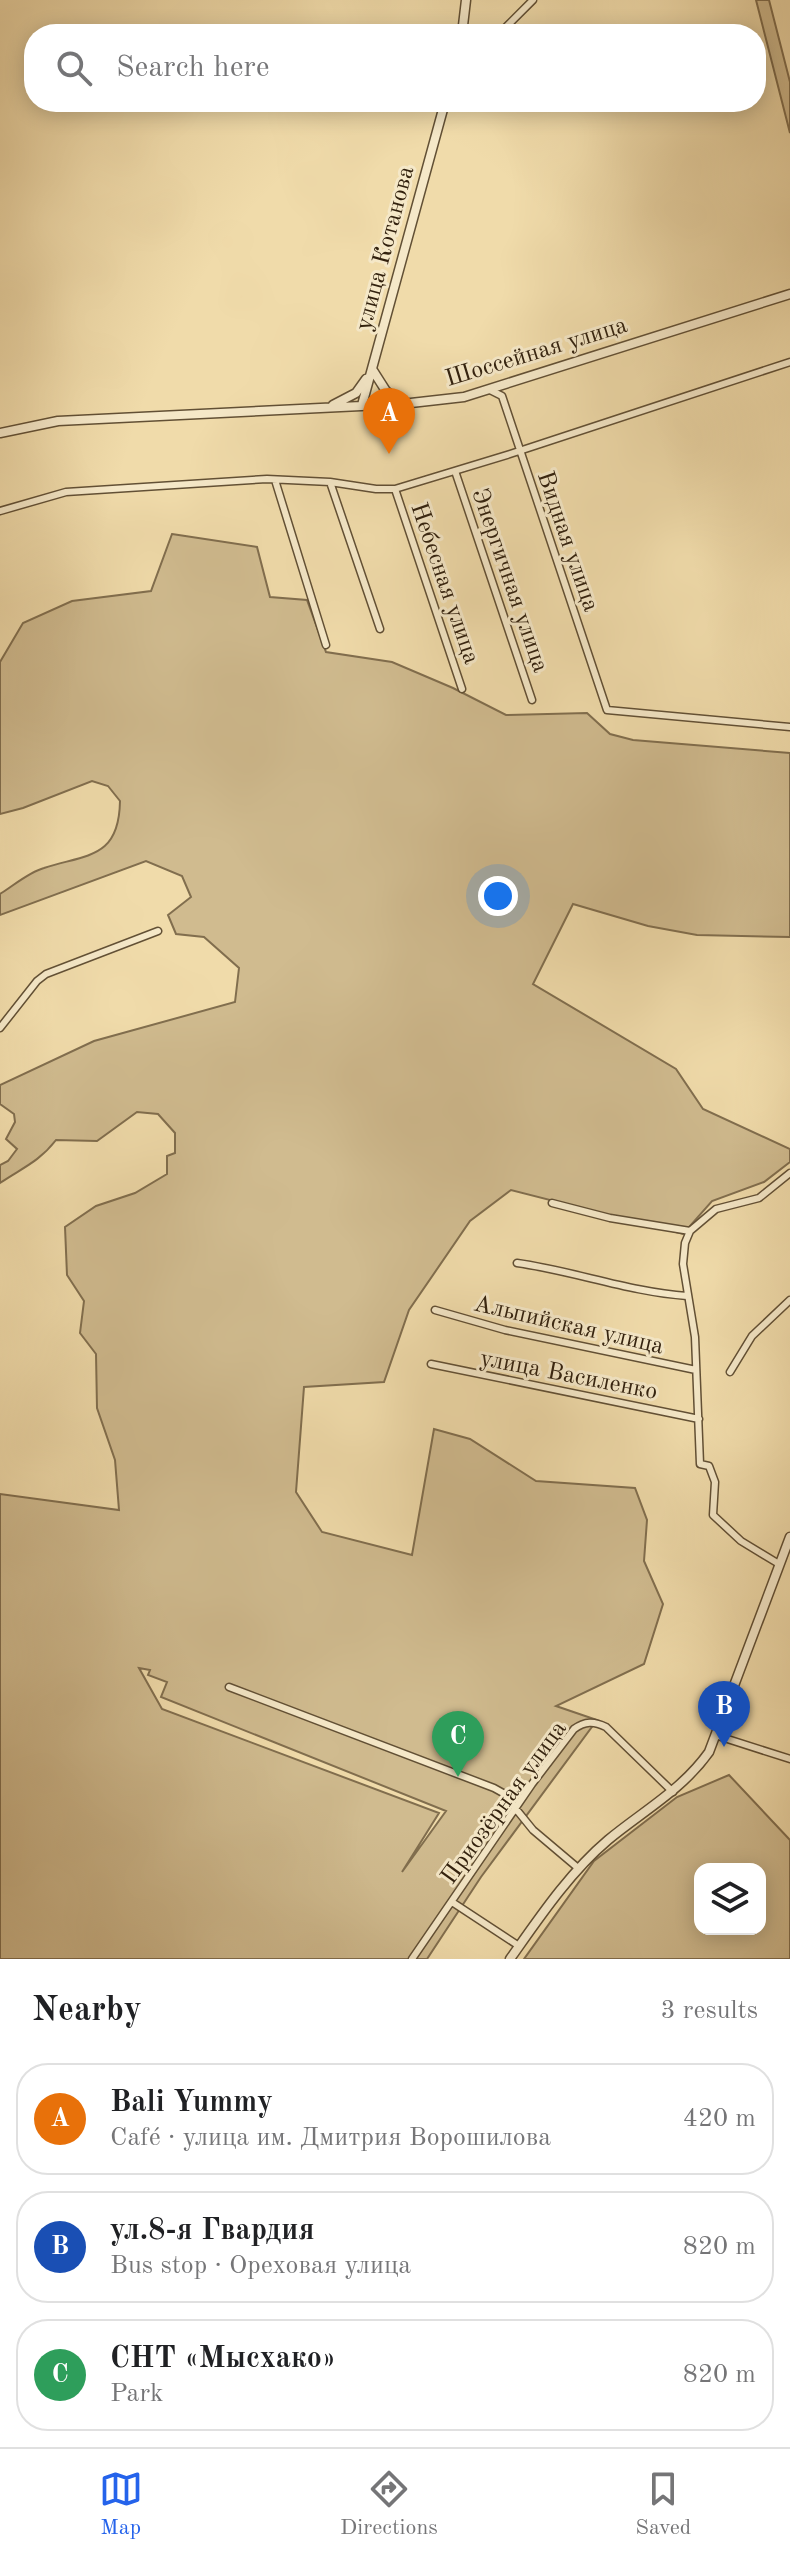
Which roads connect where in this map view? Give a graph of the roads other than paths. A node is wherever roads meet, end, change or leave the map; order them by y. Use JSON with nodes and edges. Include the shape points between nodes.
{"nodes":[{"id":1,"x":466,"y":0,"type":"edge"},
{"id":2,"x":533,"y":0,"type":"edge"},
{"id":3,"x":463,"y":24,"type":"edge"},
{"id":4,"x":509,"y":24,"type":"edge"},
{"id":5,"x":442,"y":112,"type":"edge"},
{"id":6,"x":790,"y":294,"type":"edge"},
{"id":7,"x":790,"y":362,"type":"edge"},
{"id":8,"x":372,"y":368,"type":"junction"},
{"id":9,"x":490,"y":390,"type":"junction"},
{"id":10,"x":402,"y":404,"type":"junction"},
{"id":11,"x":362,"y":405,"type":"junction"},
{"id":12,"x":329,"y":407,"type":"junction"},
{"id":13,"x":0,"y":433,"type":"edge"},
{"id":14,"x":519,"y":451,"type":"junction"},
{"id":15,"x":455,"y":471,"type":"junction"},
{"id":16,"x":275,"y":480,"type":"junction"},
{"id":17,"x":330,"y":482,"type":"junction"},
{"id":18,"x":395,"y":489,"type":"junction"},
{"id":19,"x":0,"y":511,"type":"edge"},
{"id":20,"x":380,"y":629,"type":"dead end"},
{"id":21,"x":326,"y":645,"type":"dead end"},
{"id":22,"x":462,"y":689,"type":"dead end"},
{"id":23,"x":532,"y":700,"type":"dead end"},
{"id":24,"x":790,"y":727,"type":"edge"},
{"id":25,"x":158,"y":931,"type":"dead end"},
{"id":26,"x":0,"y":1028,"type":"edge"},
{"id":27,"x":790,"y":1173,"type":"edge"},
{"id":28,"x":552,"y":1203,"type":"dead end"},
{"id":29,"x":690,"y":1231,"type":"junction"},
{"id":30,"x":517,"y":1263,"type":"dead end"},
{"id":31,"x":687,"y":1296,"type":"junction"},
{"id":32,"x":790,"y":1300,"type":"edge"},
{"id":33,"x":435,"y":1310,"type":"dead end"},
{"id":34,"x":431,"y":1364,"type":"dead end"},
{"id":35,"x":696,"y":1370,"type":"junction"},
{"id":36,"x":730,"y":1372,"type":"dead end"},
{"id":37,"x":699,"y":1419,"type":"junction"},
{"id":38,"x":790,"y":1537,"type":"edge"},
{"id":39,"x":779,"y":1564,"type":"junction"},
{"id":40,"x":229,"y":1687,"type":"dead end"},
{"id":41,"x":715,"y":1735,"type":"junction"},
{"id":42,"x":790,"y":1759,"type":"edge"},
{"id":43,"x":673,"y":1792,"type":"junction"},
{"id":44,"x":515,"y":1810,"type":"junction"},
{"id":45,"x":578,"y":1868,"type":"junction"},
{"id":46,"x":452,"y":1902,"type":"junction"},
{"id":47,"x":519,"y":1946,"type":"junction"},
{"id":48,"x":412,"y":1959,"type":"edge"},
{"id":49,"x":510,"y":1959,"type":"edge"}],
"edges":[{"from":1,"to":3,"type":"street"},
{"from":2,"to":4,"type":"street"},
{"from":5,"to":8,"type":"street","name":"улица Котанова"},
{"from":6,"to":9,"type":"street","name":"Шоссейная улица"},
{"from":7,"to":14,"type":"street"},
{"from":8,"to":10,"type":"street"},
{"from":8,"to":11,"type":"street","name":"улица Котанова"},
{"from":8,"to":12,"type":"street","via":[[356,393]]},
{"from":9,"to":10,"type":"street","name":"Шоссейная улица"},
{"from":9,"to":14,"type":"street","name":"Видная улица","via":[[502,396]]},
{"from":10,"to":11,"type":"street","name":"Шоссейная улица"},
{"from":11,"to":12,"type":"street","name":"Шоссейная улица"},
{"from":12,"to":13,"type":"street","name":"Шоссейная улица","via":[[58,421]]},
{"from":14,"to":15,"type":"street"},
{"from":14,"to":24,"type":"street","name":"Видная улица","via":[[607,710]]},
{"from":15,"to":18,"type":"street"},
{"from":15,"to":23,"type":"street","name":"Энергичная улица"},
{"from":16,"to":17,"type":"street"},
{"from":16,"to":19,"type":"street","via":[[66,492]]},
{"from":16,"to":21,"type":"street"},
{"from":17,"to":18,"type":"street"},
{"from":17,"to":20,"type":"street"},
{"from":18,"to":22,"type":"street","name":"Небесная улица"},
{"from":25,"to":26,"type":"street","via":[[46,974]]},
{"from":27,"to":29,"type":"street","via":[[759,1198],[716,1209]]},
{"from":28,"to":29,"type":"street"},
{"from":29,"to":31,"type":"street","via":[[683,1253]]},
{"from":30,"to":31,"type":"street"},
{"from":31,"to":35,"type":"street"},
{"from":32,"to":36,"type":"street","via":[[752,1336]]},
{"from":33,"to":35,"type":"street","name":"Альпийская улица"},
{"from":34,"to":37,"type":"street","name":"улица Василенко"},
{"from":35,"to":37,"type":"street"},
{"from":37,"to":39,"type":"street","via":[[700,1464],[709,1466],[715,1482],[713,1515],[741,1541]]},
{"from":38,"to":39,"type":"street"},
{"from":39,"to":41,"type":"street"},
{"from":40,"to":44,"type":"street","via":[[494,1788]]},
{"from":41,"to":42,"type":"street"},
{"from":41,"to":43,"type":"street","via":[[698,1767]]},
{"from":43,"to":44,"type":"street","name":"Приозёрная улица","via":[[606,1727],[590,1722],[574,1729]]},
{"from":43,"to":45,"type":"street"},
{"from":44,"to":45,"type":"street"},
{"from":44,"to":46,"type":"street","name":"Приозёрная улица"},
{"from":45,"to":47,"type":"street"},
{"from":46,"to":47,"type":"street"},
{"from":46,"to":48,"type":"street","name":"Приозёрная улица"},
{"from":47,"to":49,"type":"street"}]}
